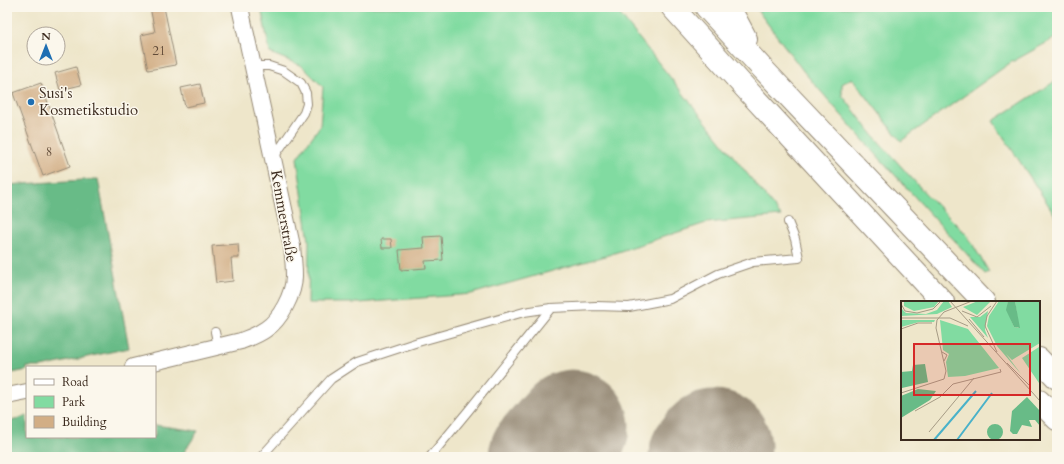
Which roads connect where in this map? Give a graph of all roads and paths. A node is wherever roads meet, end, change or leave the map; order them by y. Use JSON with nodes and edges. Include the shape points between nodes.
{"nodes":[{"id":1,"x":240,"y":7,"type":"edge"},
{"id":2,"x":672,"y":7,"type":"edge"},
{"id":3,"x":706,"y":7,"type":"edge"},
{"id":4,"x":729,"y":7,"type":"edge"},
{"id":5,"x":253,"y":66,"type":"junction"},
{"id":6,"x":762,"y":68,"type":"junction"},
{"id":7,"x":273,"y":158,"type":"junction"},
{"id":8,"x":788,"y":222,"type":"dead end"},
{"id":9,"x":942,"y":301,"type":"edge"},
{"id":10,"x":983,"y":301,"type":"edge"},
{"id":11,"x":551,"y":308,"type":"junction"},
{"id":12,"x":1040,"y":360,"type":"edge"},
{"id":13,"x":136,"y":366,"type":"edge"},
{"id":14,"x":1057,"y":378,"type":"edge"},
{"id":15,"x":26,"y":392,"type":"edge"},
{"id":16,"x":7,"y":396,"type":"edge"},
{"id":17,"x":1040,"y":401,"type":"edge"},
{"id":18,"x":1057,"y":419,"type":"edge"},
{"id":19,"x":261,"y":457,"type":"edge"},
{"id":20,"x":430,"y":457,"type":"edge"}],
"edges":[{"from":1,"to":5,"type":"street","name":"Kemmerstraße"},
{"from":2,"to":9,"type":"highway"},
{"from":3,"to":6,"type":"highway"},
{"from":4,"to":6,"type":"highway"},
{"from":5,"to":7,"type":"street","name":"Kemmerstraße"},
{"from":5,"to":7,"type":"lane","via":[[269,66],[284,71],[301,83],[306,93],[304,113]]},
{"from":6,"to":10,"type":"highway"},
{"from":7,"to":13,"type":"street","name":"Kemmerstraße","via":[[292,246],[294,277],[285,306],[267,328],[256,335],[240,341],[216,339]]},
{"from":8,"to":11,"type":"lane","via":[[799,258],[753,262],[718,274],[670,299],[629,307]]},
{"from":11,"to":19,"type":"lane","via":[[524,312],[357,362],[331,379]]},
{"from":11,"to":20,"type":"lane"},
{"from":12,"to":14,"type":"highway"},
{"from":15,"to":16,"type":"street"},
{"from":17,"to":18,"type":"highway"}]}
